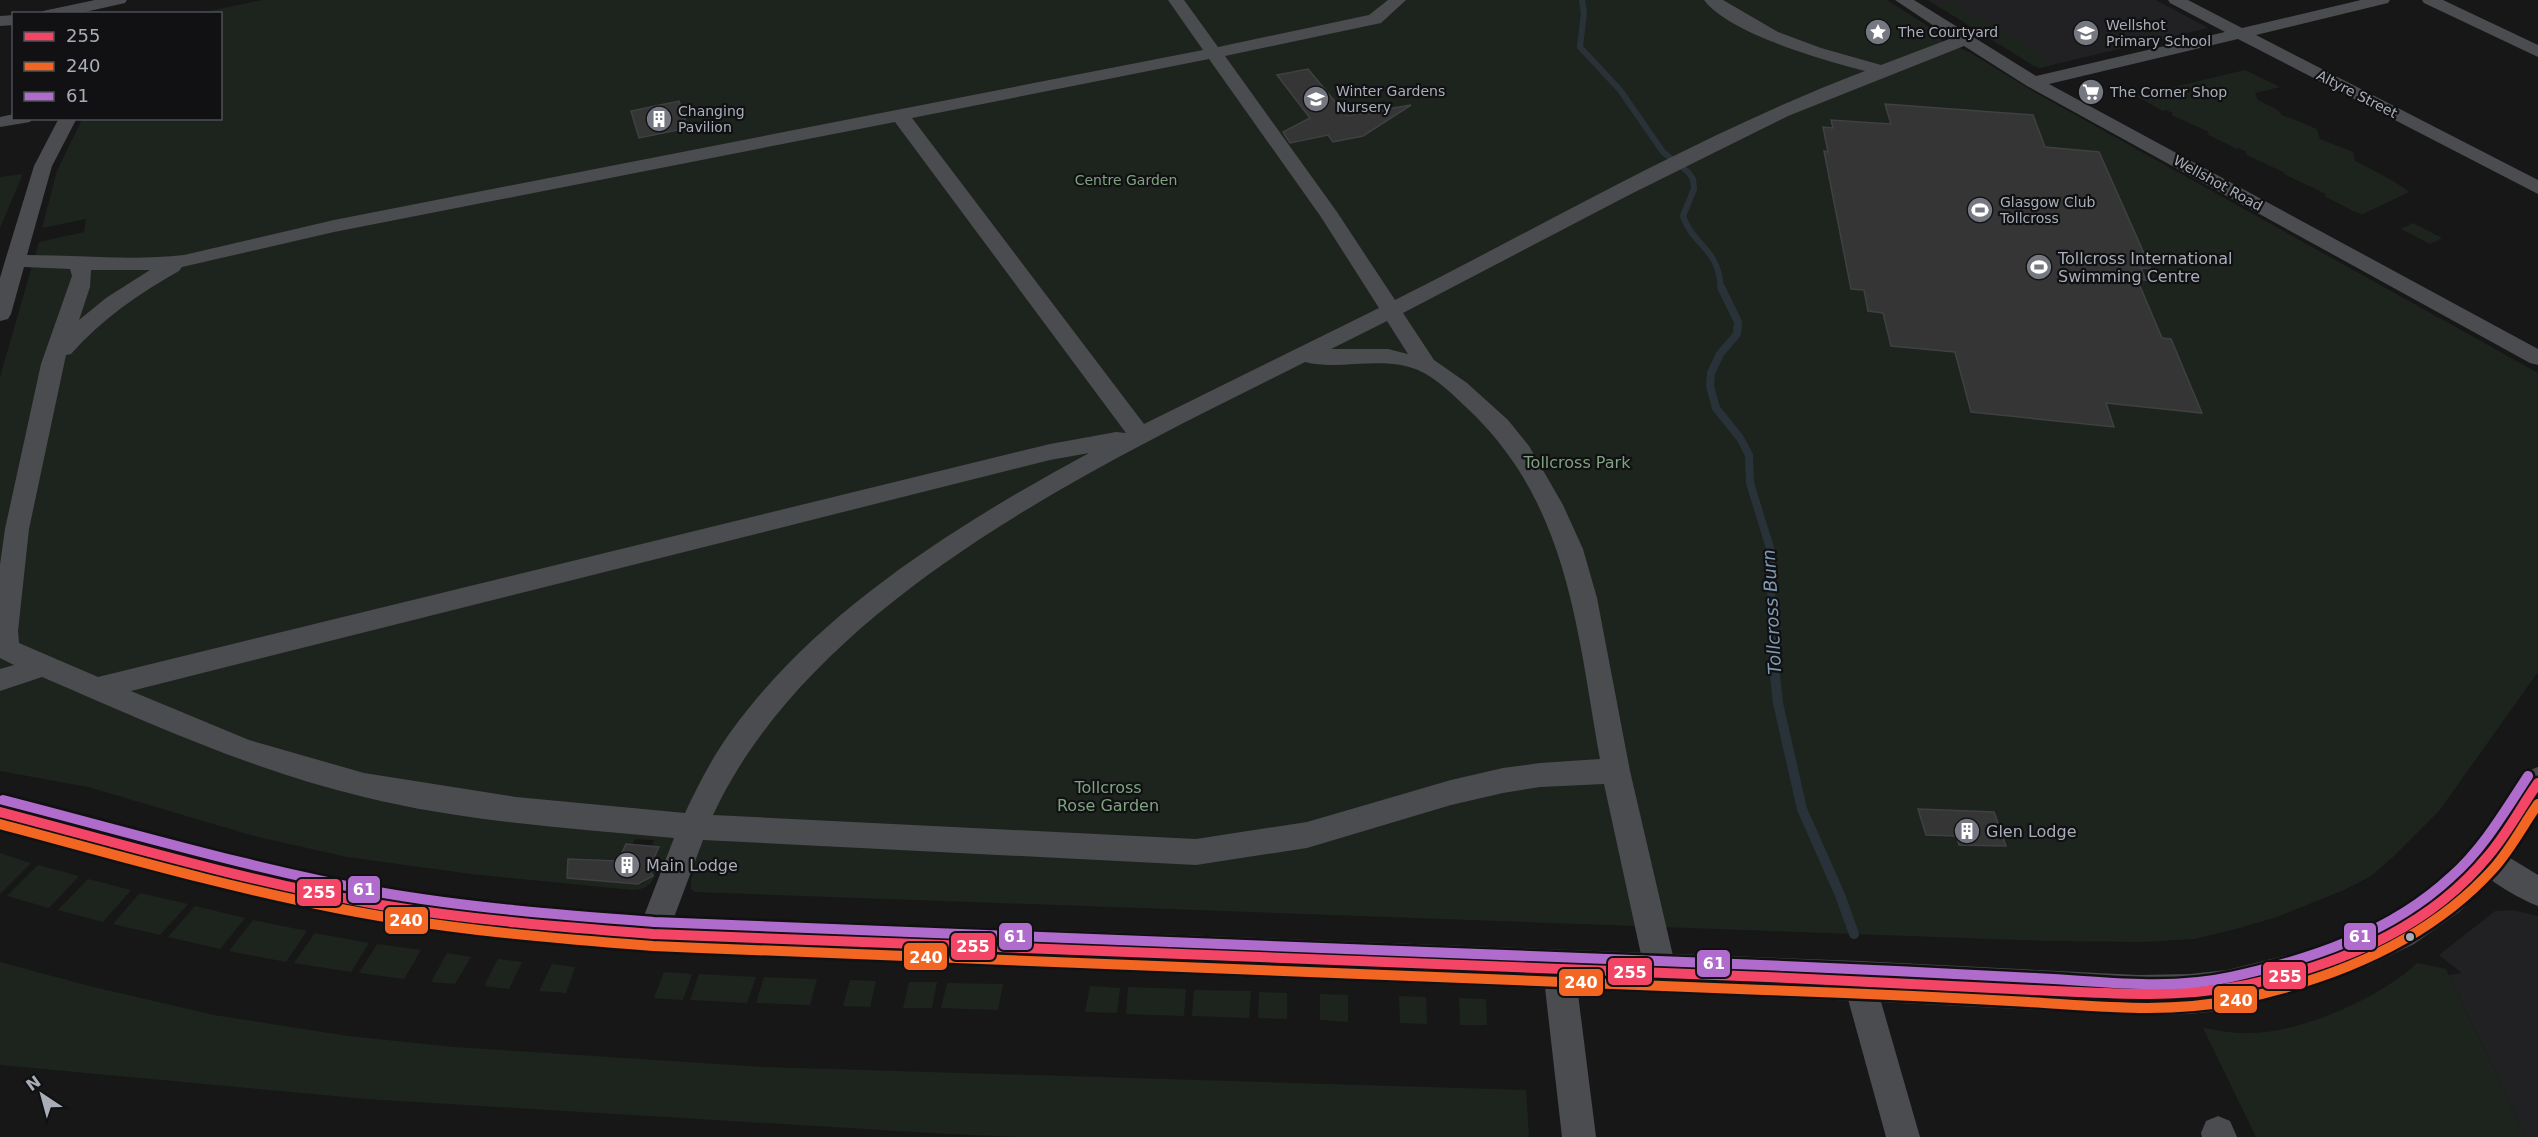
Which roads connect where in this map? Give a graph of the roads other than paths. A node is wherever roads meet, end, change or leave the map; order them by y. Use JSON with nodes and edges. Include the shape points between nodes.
{"nodes":[{"id":1,"x":119,"y":0,"type":"edge"},
{"id":2,"x":1176,"y":0,"type":"edge"},
{"id":3,"x":1398,"y":0,"type":"edge"},
{"id":4,"x":1712,"y":0,"type":"edge"},
{"id":5,"x":1903,"y":0,"type":"edge"},
{"id":6,"x":2176,"y":0,"type":"edge"},
{"id":7,"x":2382,"y":0,"type":"edge"},
{"id":8,"x":2430,"y":0,"type":"edge"},
{"id":9,"x":59,"y":12,"type":"edge"},
{"id":10,"x":2240,"y":33,"type":"junction"},
{"id":11,"x":1965,"y":39,"type":"junction"},
{"id":12,"x":2538,"y":52,"type":"edge"},
{"id":13,"x":1213,"y":53,"type":"junction"},
{"id":14,"x":1882,"y":71,"type":"junction"},
{"id":15,"x":2033,"y":82,"type":"junction"},
{"id":16,"x":898,"y":114,"type":"junction"},
{"id":17,"x":67,"y":120,"type":"edge"},
{"id":18,"x":2538,"y":188,"type":"edge"},
{"id":19,"x":11,"y":255,"type":"edge"},
{"id":20,"x":184,"y":261,"type":"junction"},
{"id":21,"x":80,"y":264,"type":"junction"},
{"id":22,"x":1391,"y":310,"type":"junction"},
{"id":23,"x":0,"y":314,"type":"edge"},
{"id":24,"x":1295,"y":358,"type":"junction"},
{"id":25,"x":2538,"y":358,"type":"edge"},
{"id":26,"x":52,"y":364,"type":"junction"},
{"id":27,"x":1425,"y":365,"type":"junction"},
{"id":28,"x":1140,"y":435,"type":"junction"},
{"id":29,"x":43,"y":666,"type":"junction"},
{"id":30,"x":0,"y":680,"type":"edge"},
{"id":31,"x":96,"y":689,"type":"junction"},
{"id":32,"x":1616,"y":771,"type":"junction"},
{"id":33,"x":2538,"y":783,"type":"edge"},
{"id":34,"x":0,"y":812,"type":"edge"},
{"id":35,"x":693,"y":827,"type":"junction"},
{"id":36,"x":2486,"y":859,"type":"junction"},
{"id":37,"x":2538,"y":892,"type":"edge"},
{"id":38,"x":653,"y":934,"type":"junction"},
{"id":39,"x":1559,"y":970,"type":"junction"},
{"id":40,"x":1660,"y":973,"type":"junction"},
{"id":41,"x":1859,"y":981,"type":"junction"},
{"id":42,"x":1580,"y":1137,"type":"edge"},
{"id":43,"x":1903,"y":1137,"type":"edge"}],
"edges":[{"from":1,"to":9,"type":"street"},
{"from":2,"to":13,"type":"street"},
{"from":3,"to":13,"type":"street","via":[[1370,21]]},
{"from":4,"to":14,"type":"street","via":[[1785,43]]},
{"from":5,"to":11,"type":"street","name":"Wellshot Road"},
{"from":6,"to":10,"type":"street","name":"Altyre Street"},
{"from":7,"to":10,"type":"street"},
{"from":8,"to":12,"type":"street"},
{"from":10,"to":15,"type":"street"},
{"from":10,"to":18,"type":"street","name":"Altyre Street"},
{"from":11,"to":14,"type":"street"},
{"from":11,"to":15,"type":"street","name":"Wellshot Road"},
{"from":13,"to":16,"type":"street"},
{"from":13,"to":22,"type":"street","via":[[1330,216]]},
{"from":14,"to":22,"type":"street","via":[[1786,110],[1660,171]]},
{"from":15,"to":25,"type":"street","name":"Wellshot Road"},
{"from":16,"to":20,"type":"street","via":[[334,226]]},
{"from":16,"to":28,"type":"street"},
{"from":17,"to":19,"type":"street","via":[[44,166]]},
{"from":19,"to":21,"type":"street"},
{"from":19,"to":23,"type":"street"},
{"from":20,"to":21,"type":"street","via":[[138,266]]},
{"from":20,"to":26,"type":"street","via":[[107,308],[87,324]]},
{"from":21,"to":26,"type":"street","via":[[82,276],[76,299]]},
{"from":22,"to":24,"type":"street"},
{"from":22,"to":27,"type":"street"},
{"from":24,"to":27,"type":"street","via":[[1369,355]]},
{"from":24,"to":28,"type":"street"},
{"from":26,"to":29,"type":"street","via":[[17,529],[4,631],[6,649]]},
{"from":27,"to":32,"type":"street","via":[[1459,388],[1500,426],[1521,452],[1551,505],[1570,549],[1584,598]]},
{"from":28,"to":31,"type":"street","via":[[1050,452]]},
{"from":28,"to":35,"type":"street","via":[[982,526],[857,619],[791,680],[741,738],[705,798]]},
{"from":29,"to":30,"type":"street"},
{"from":29,"to":31,"type":"street"},
{"from":31,"to":35,"type":"street","via":[[243,750],[364,785],[516,810]]},
{"from":32,"to":35,"type":"street","via":[[1529,776],[1322,831],[1196,852]]},
{"from":32,"to":40,"type":"street"},
{"from":33,"to":36,"type":"street"},
{"from":34,"to":38,"type":"street","via":[[339,897],[477,919]]},
{"from":35,"to":38,"type":"street"},
{"from":36,"to":37,"type":"street"},
{"from":36,"to":41,"type":"street","via":[[2445,899],[2391,936],[2309,969],[2228,990],[2138,995]]},
{"from":38,"to":39,"type":"street"},
{"from":39,"to":40,"type":"street"},
{"from":39,"to":42,"type":"street"},
{"from":40,"to":41,"type":"street"},
{"from":41,"to":43,"type":"street"}]}
